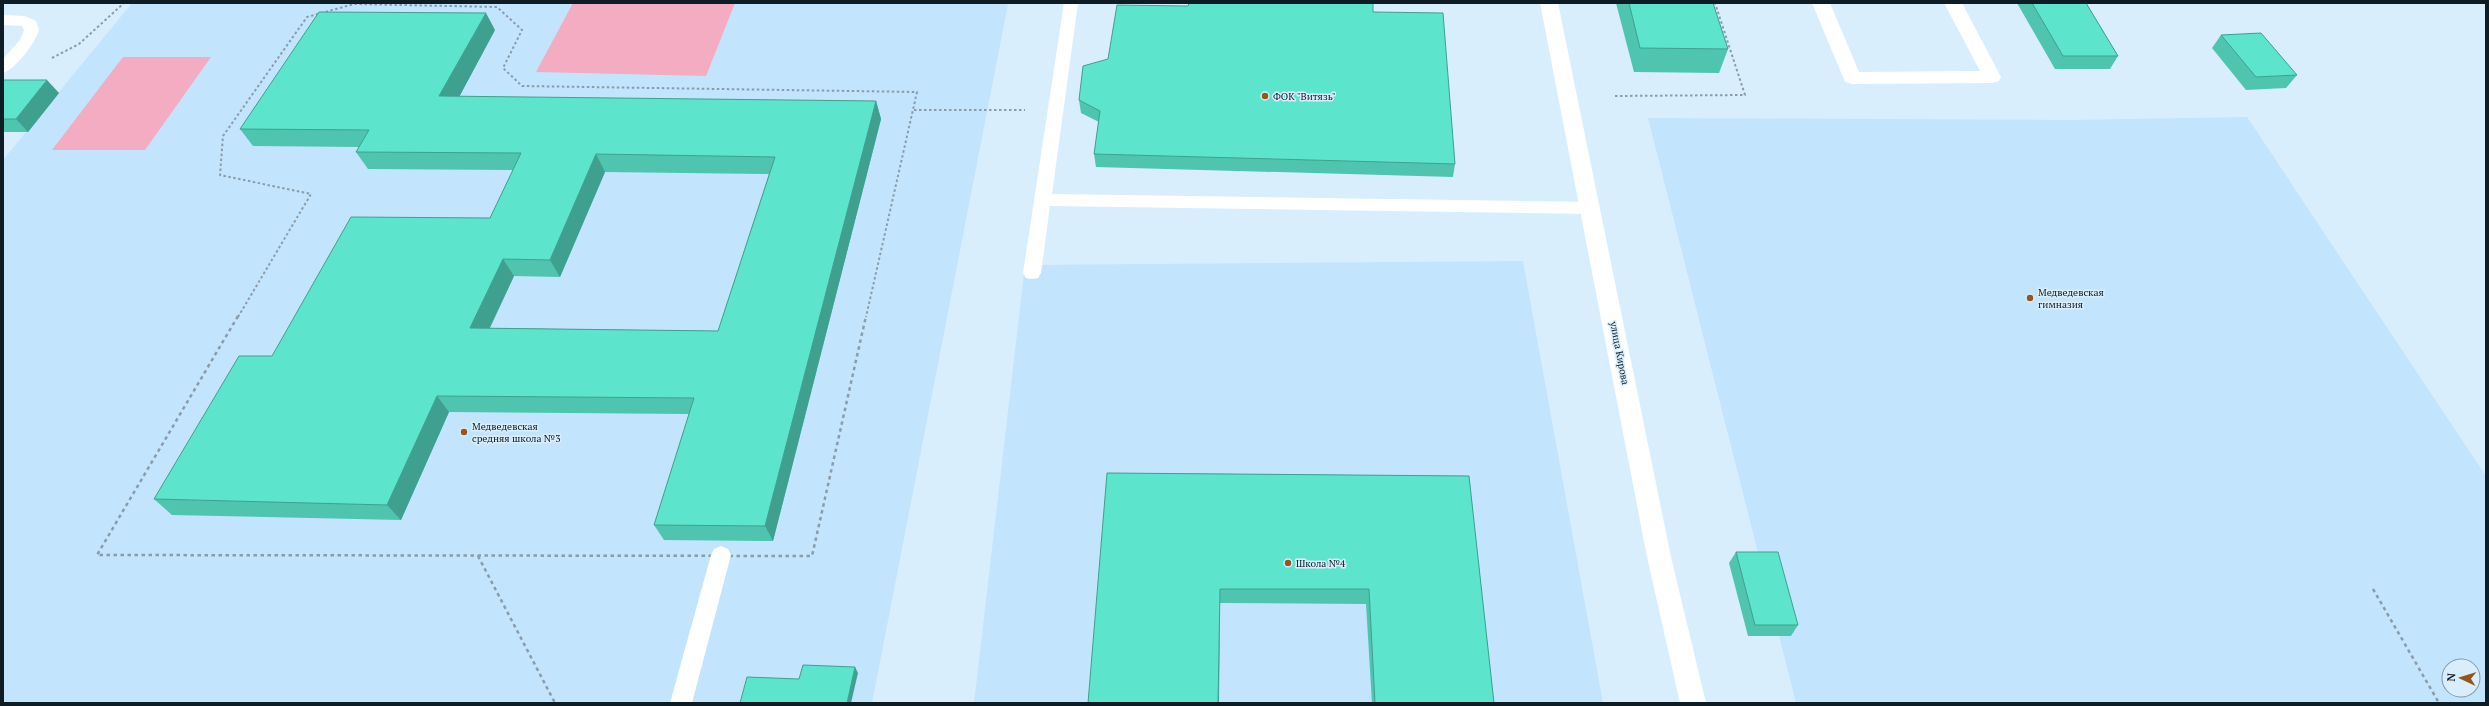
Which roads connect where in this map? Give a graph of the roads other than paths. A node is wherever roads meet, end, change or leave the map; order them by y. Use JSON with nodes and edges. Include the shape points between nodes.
{"nodes":[{"id":1,"x":1071,"y":3,"type":"edge"},
{"id":2,"x":1549,"y":3,"type":"edge"},
{"id":3,"x":1821,"y":3,"type":"edge"},
{"id":4,"x":1954,"y":3,"type":"edge"},
{"id":5,"x":3,"y":20,"type":"edge"},
{"id":6,"x":3,"y":68,"type":"edge"},
{"id":7,"x":1042,"y":200,"type":"junction"},
{"id":8,"x":1591,"y":208,"type":"junction"},
{"id":9,"x":1032,"y":273,"type":"dead end"},
{"id":10,"x":721,"y":555,"type":"road end"},
{"id":11,"x":681,"y":703,"type":"edge"},
{"id":12,"x":1693,"y":703,"type":"edge"}],
"edges":[{"from":1,"to":7,"type":"lane"},
{"from":2,"to":8,"type":"street","name":"улица Кирова"},
{"from":3,"to":4,"type":"street","via":[[1852,78],[1992,77]]},
{"from":5,"to":6,"type":"lane","via":[[25,21],[31,24],[32,30]]},
{"from":7,"to":8,"type":"lane"},
{"from":7,"to":9,"type":"lane"},
{"from":8,"to":12,"type":"street","name":"улица Кирова","via":[[1659,557]]},
{"from":10,"to":11,"type":"lane"}]}
